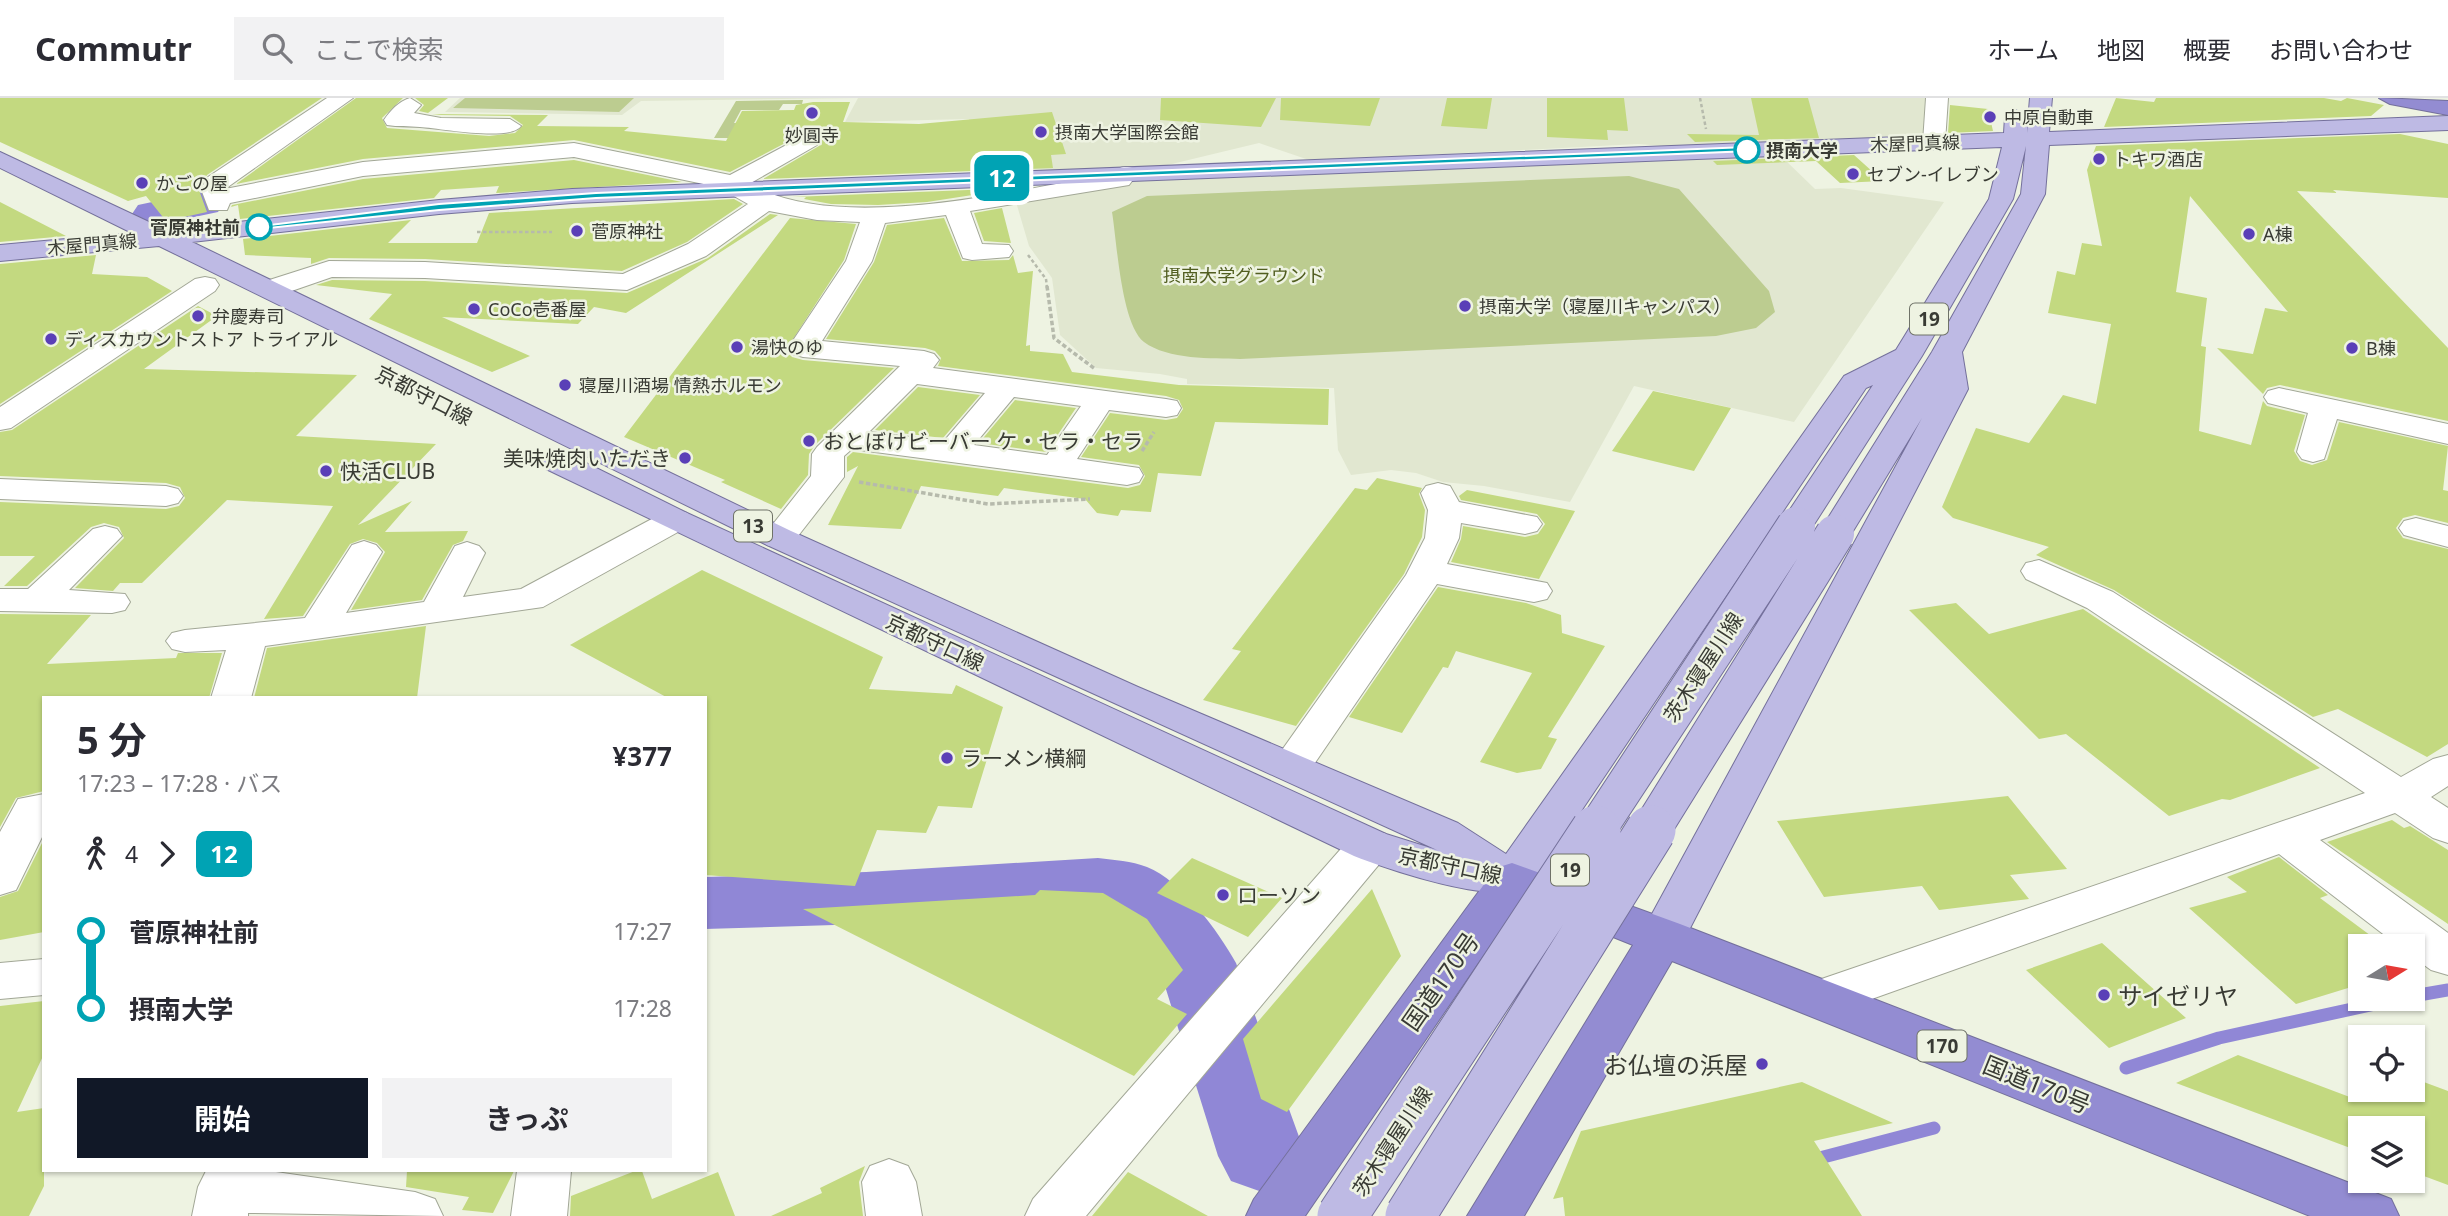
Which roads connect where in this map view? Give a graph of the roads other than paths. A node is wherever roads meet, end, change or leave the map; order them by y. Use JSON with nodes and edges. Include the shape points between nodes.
{"nodes":[{"id":1,"x":1937,"y":98,"type":"edge"},
{"id":2,"x":2017,"y":98,"type":"edge"},
{"id":3,"x":2041,"y":98,"type":"edge"},
{"id":4,"x":2390,"y":98,"type":"edge"},
{"id":5,"x":2426,"y":98,"type":"edge"},
{"id":6,"x":2448,"y":102,"type":"edge"},
{"id":7,"x":343,"y":103,"type":"edge"},
{"id":8,"x":384,"y":105,"type":"dead end"},
{"id":9,"x":410,"y":105,"type":"junction"},
{"id":10,"x":437,"y":105,"type":"dead end"},
{"id":11,"x":2448,"y":108,"type":"edge"},
{"id":12,"x":2448,"y":123,"type":"edge"},
{"id":13,"x":510,"y":126,"type":"dead end"},
{"id":14,"x":2026,"y":139,"type":"junction"},
{"id":15,"x":809,"y":140,"type":"dead end"},
{"id":16,"x":1934,"y":142,"type":"junction"},
{"id":17,"x":0,"y":159,"type":"edge"},
{"id":18,"x":1126,"y":173,"type":"junction"},
{"id":19,"x":0,"y":182,"type":"edge"},
{"id":20,"x":737,"y":187,"type":"junction"},
{"id":21,"x":217,"y":198,"type":"junction"},
{"id":22,"x":765,"y":204,"type":"junction"},
{"id":23,"x":957,"y":208,"type":"junction"},
{"id":24,"x":874,"y":218,"type":"junction"},
{"id":25,"x":221,"y":231,"type":"junction"},
{"id":26,"x":163,"y":239,"type":"junction"},
{"id":27,"x":116,"y":240,"type":"junction"},
{"id":28,"x":1000,"y":251,"type":"dead end"},
{"id":29,"x":0,"y":253,"type":"edge"},
{"id":30,"x":205,"y":285,"type":"junction"},
{"id":31,"x":270,"y":289,"type":"junction"},
{"id":32,"x":1947,"y":352,"type":"junction"},
{"id":33,"x":1907,"y":355,"type":"junction"},
{"id":34,"x":910,"y":374,"type":"junction"},
{"id":35,"x":0,"y":385,"type":"edge"},
{"id":36,"x":1006,"y":387,"type":"junction"},
{"id":37,"x":48,"y":388,"type":"junction"},
{"id":38,"x":2279,"y":397,"type":"dead end"},
{"id":39,"x":1101,"y":399,"type":"junction"},
{"id":40,"x":2325,"y":407,"type":"junction"},
{"id":41,"x":1166,"y":408,"type":"dead end"},
{"id":42,"x":0,"y":421,"type":"edge"},
{"id":43,"x":2448,"y":434,"type":"edge"},
{"id":44,"x":844,"y":438,"type":"junction"},
{"id":45,"x":952,"y":452,"type":"junction"},
{"id":46,"x":2313,"y":452,"type":"dead end"},
{"id":47,"x":1056,"y":466,"type":"junction"},
{"id":48,"x":1127,"y":475,"type":"dead end"},
{"id":49,"x":0,"y":489,"type":"edge"},
{"id":50,"x":166,"y":496,"type":"dead end"},
{"id":51,"x":675,"y":520,"type":"junction"},
{"id":52,"x":1525,"y":524,"type":"dead end"},
{"id":53,"x":1816,"y":529,"type":"junction"},
{"id":54,"x":105,"y":536,"type":"dead end"},
{"id":55,"x":779,"y":538,"type":"junction"},
{"id":56,"x":364,"y":552,"type":"dead end"},
{"id":57,"x":467,"y":552,"type":"dead end"},
{"id":58,"x":1426,"y":571,"type":"junction"},
{"id":59,"x":2039,"y":571,"type":"dead end"},
{"id":60,"x":1534,"y":591,"type":"dead end"},
{"id":61,"x":0,"y":600,"type":"edge"},
{"id":62,"x":37,"y":601,"type":"junction"},
{"id":63,"x":113,"y":602,"type":"dead end"},
{"id":64,"x":437,"y":612,"type":"junction"},
{"id":65,"x":318,"y":628,"type":"junction"},
{"id":66,"x":249,"y":637,"type":"junction"},
{"id":67,"x":185,"y":641,"type":"dead end"},
{"id":68,"x":232,"y":696,"type":"edge"},
{"id":69,"x":1291,"y":767,"type":"junction"},
{"id":70,"x":2448,"y":768,"type":"edge"},
{"id":71,"x":2400,"y":796,"type":"junction"},
{"id":72,"x":26,"y":810,"type":"edge"},
{"id":73,"x":2448,"y":828,"type":"edge"},
{"id":74,"x":2285,"y":836,"type":"junction"},
{"id":75,"x":1370,"y":845,"type":"junction"},
{"id":76,"x":0,"y":879,"type":"edge"},
{"id":77,"x":1512,"y":879,"type":"junction"},
{"id":78,"x":1663,"y":936,"type":"junction"},
{"id":79,"x":2448,"y":958,"type":"edge"},
{"id":80,"x":42,"y":977,"type":"edge"},
{"id":81,"x":0,"y":981,"type":"edge"},
{"id":82,"x":1821,"y":998,"type":"junction"},
{"id":83,"x":544,"y":1172,"type":"edge"},
{"id":84,"x":219,"y":1216,"type":"edge"},
{"id":85,"x":415,"y":1216,"type":"edge"},
{"id":86,"x":539,"y":1216,"type":"edge"},
{"id":87,"x":1053,"y":1216,"type":"edge"},
{"id":88,"x":1274,"y":1216,"type":"edge"},
{"id":89,"x":1342,"y":1216,"type":"edge"},
{"id":90,"x":1410,"y":1216,"type":"edge"},
{"id":91,"x":1495,"y":1216,"type":"edge"},
{"id":92,"x":2371,"y":1216,"type":"edge"}],
"edges":[{"from":1,"to":16,"type":"street"},
{"from":2,"to":14,"type":"main road","name":"茨木寝屋川線","number":"19"},
{"from":3,"to":14,"type":"main road","name":"茨木寝屋川線","number":"19"},
{"from":4,"to":11,"type":"highway"},
{"from":5,"to":6,"type":"highway"},
{"from":7,"to":21,"type":"street","via":[[216,181]]},
{"from":8,"to":9,"type":"street"},
{"from":9,"to":10,"type":"street"},
{"from":9,"to":13,"type":"street","via":[[395,120]]},
{"from":12,"to":14,"type":"main road","name":"木屋門真線"},
{"from":14,"to":16,"type":"main road","name":"木屋門真線"},
{"from":14,"to":32,"type":"main road","name":"茨木寝屋川線","number":"19","via":[[2033,194]]},
{"from":14,"to":33,"type":"main road","name":"茨木寝屋川線","number":"19","via":[[2001,199]]},
{"from":15,"to":20,"type":"street"},
{"from":16,"to":18,"type":"main road","name":"木屋門真線"},
{"from":17,"to":26,"type":"main road","name":"京都守口線","number":"13"},
{"from":18,"to":20,"type":"main road","name":"木屋門真線"},
{"from":18,"to":23,"type":"street","via":[[1121,180]]},
{"from":19,"to":27,"type":"main road","name":"京都守口線","number":"13"},
{"from":20,"to":21,"type":"street","via":[[574,150],[363,169]]},
{"from":20,"to":22,"type":"street"},
{"from":20,"to":25,"type":"main road","name":"木屋門真線","via":[[509,201]]},
{"from":21,"to":25,"type":"street"},
{"from":22,"to":24,"type":"street"},
{"from":22,"to":31,"type":"street","via":[[697,250],[627,282],[505,273],[329,269]]},
{"from":23,"to":24,"type":"street"},
{"from":23,"to":28,"type":"street","via":[[972,252]]},
{"from":24,"to":34,"type":"street","via":[[859,261],[803,348],[925,360]]},
{"from":25,"to":26,"type":"main road","name":"木屋門真線"},
{"from":26,"to":27,"type":"main road","name":"木屋門真線"},
{"from":26,"to":31,"type":"main road","name":"京都守口線","number":"13"},
{"from":27,"to":29,"type":"main road","name":"木屋門真線"},
{"from":27,"to":30,"type":"main road","name":"京都守口線","number":"13"},
{"from":30,"to":37,"type":"street"},
{"from":30,"to":51,"type":"main road","name":"京都守口線","number":"13"},
{"from":31,"to":55,"type":"main road","name":"京都守口線","number":"13"},
{"from":32,"to":53,"type":"main road","name":"茨木寝屋川線","number":"19"},
{"from":32,"to":78,"type":"main road","number":"19","via":[[1953,389]]},
{"from":33,"to":53,"type":"main road","name":"茨木寝屋川線","number":"19"},
{"from":33,"to":77,"type":"main road","number":"19","via":[[1855,382]]},
{"from":34,"to":36,"type":"street"},
{"from":34,"to":44,"type":"street"},
{"from":35,"to":37,"type":"street"},
{"from":36,"to":39,"type":"street"},
{"from":36,"to":45,"type":"street"},
{"from":37,"to":42,"type":"street"},
{"from":38,"to":40,"type":"street"},
{"from":39,"to":41,"type":"street"},
{"from":39,"to":47,"type":"street"},
{"from":40,"to":43,"type":"street"},
{"from":40,"to":46,"type":"street"},
{"from":44,"to":45,"type":"street"},
{"from":44,"to":55,"type":"street","via":[[828,454],[827,477]]},
{"from":45,"to":47,"type":"street"},
{"from":47,"to":48,"type":"street"},
{"from":49,"to":50,"type":"street"},
{"from":51,"to":64,"type":"street","via":[[530,599]]},
{"from":51,"to":75,"type":"main road","name":"京都守口線","number":"13"},
{"from":52,"to":58,"type":"street","via":[[1441,501],[1442,538]]},
{"from":53,"to":89,"type":"main road","name":"茨木寝屋川線","number":"19","bridge":true},
{"from":53,"to":90,"type":"main road","name":"茨木寝屋川線","number":"19","bridge":true},
{"from":54,"to":62,"type":"street"},
{"from":55,"to":69,"type":"main road","name":"京都守口線","number":"13"},
{"from":56,"to":65,"type":"street"},
{"from":57,"to":64,"type":"street"},
{"from":58,"to":60,"type":"street"},
{"from":58,"to":69,"type":"street"},
{"from":59,"to":71,"type":"street","via":[[2100,600]]},
{"from":61,"to":62,"type":"street"},
{"from":62,"to":63,"type":"street"},
{"from":64,"to":65,"type":"street"},
{"from":65,"to":66,"type":"street"},
{"from":66,"to":67,"type":"street"},
{"from":66,"to":68,"type":"street"},
{"from":69,"to":77,"type":"main road","name":"京都守口線","number":"13","via":[[1442,833]]},
{"from":70,"to":71,"type":"street"},
{"from":71,"to":73,"type":"street"},
{"from":71,"to":74,"type":"street"},
{"from":72,"to":76,"type":"street"},
{"from":74,"to":79,"type":"street"},
{"from":74,"to":82,"type":"street"},
{"from":75,"to":77,"type":"main road","name":"京都守口線","number":"13","via":[[1415,862]]},
{"from":75,"to":87,"type":"street"},
{"from":77,"to":78,"type":"highway","name":"国道170号","number":"170"},
{"from":77,"to":88,"type":"highway","name":"国道170号"},
{"from":78,"to":82,"type":"highway","name":"国道170号","number":"170"},
{"from":78,"to":91,"type":"highway"},
{"from":80,"to":81,"type":"street"},
{"from":82,"to":92,"type":"highway","name":"国道170号","number":"170"},
{"from":83,"to":86,"type":"street"},
{"from":84,"to":85,"type":"street","via":[[225,1186]]}]}
